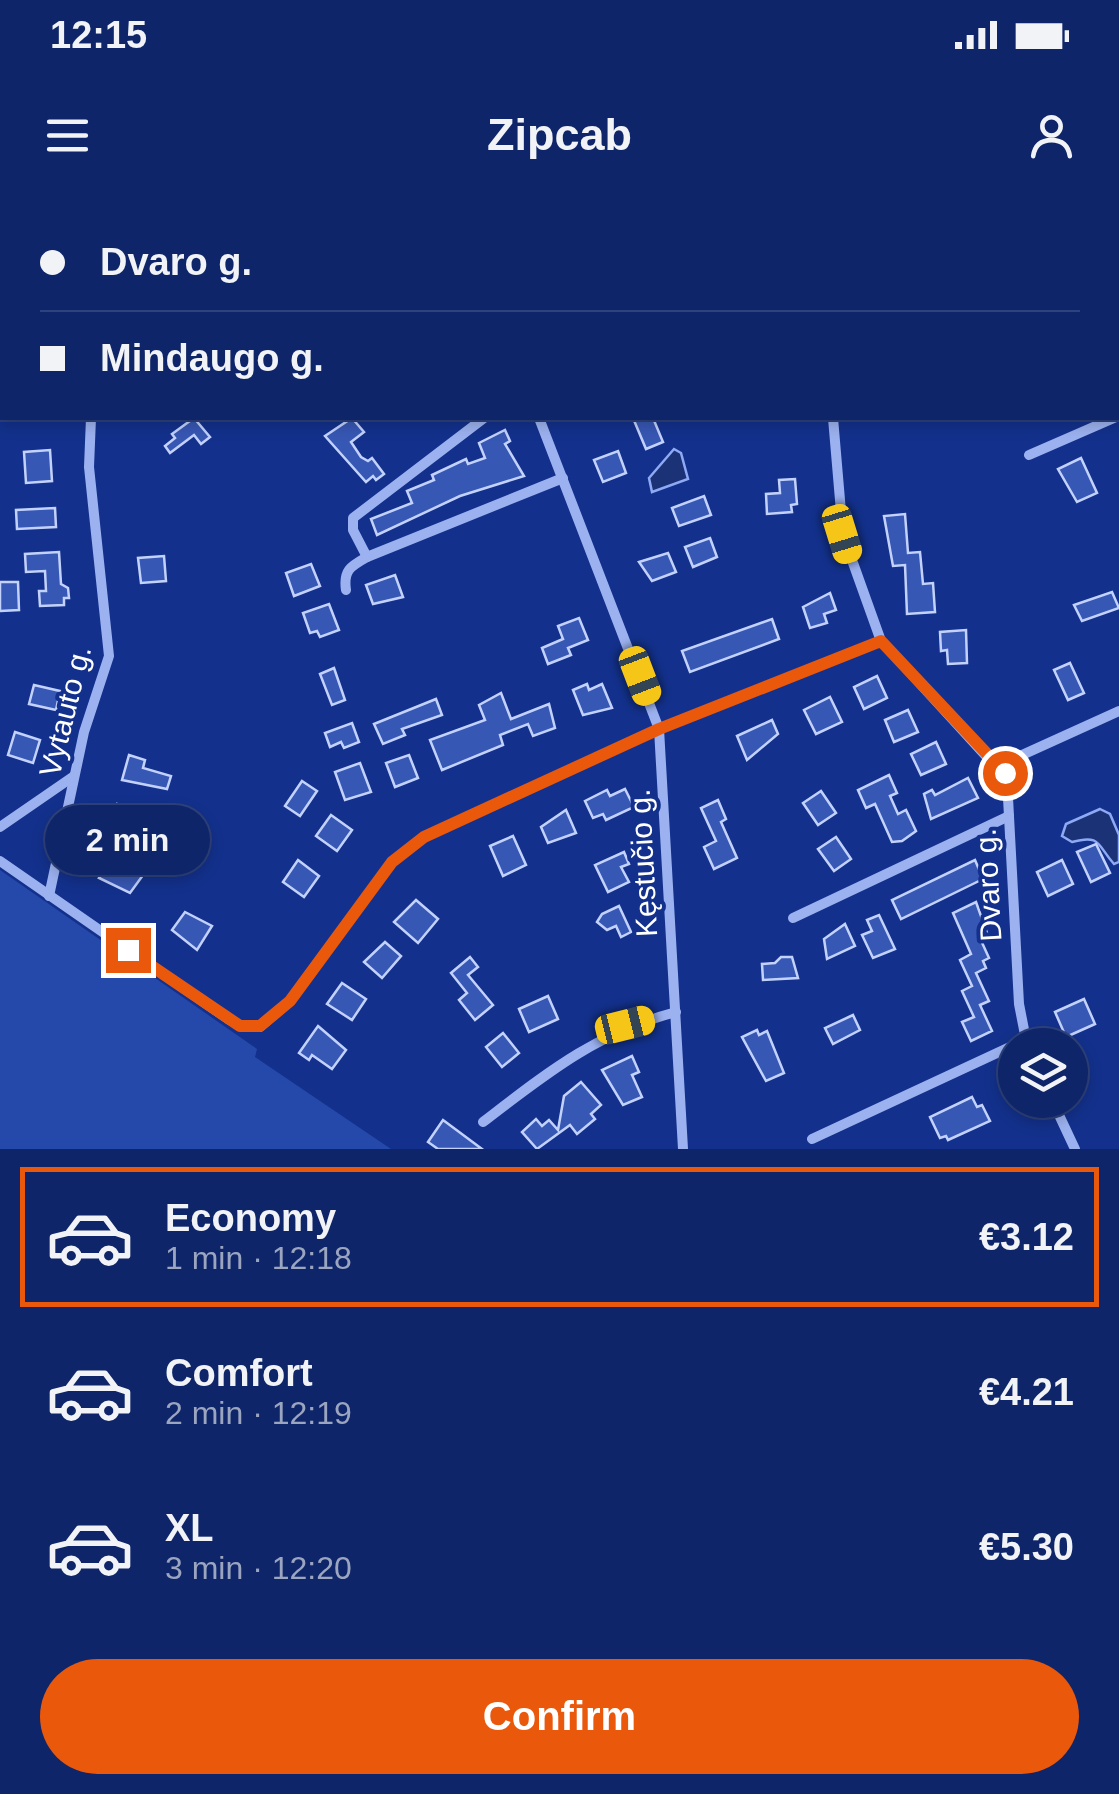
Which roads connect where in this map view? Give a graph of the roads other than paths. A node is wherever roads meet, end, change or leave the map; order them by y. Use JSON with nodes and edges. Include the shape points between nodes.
{"nodes":[{"id":1,"x":91,"y":420,"type":"edge"},
{"id":2,"x":481,"y":420,"type":"edge"},
{"id":3,"x":540,"y":420,"type":"edge"},
{"id":4,"x":832,"y":420,"type":"edge"},
{"id":5,"x":1108,"y":420,"type":"edge"},
{"id":6,"x":1029,"y":455,"type":"dead end"},
{"id":7,"x":563,"y":478,"type":"junction"},
{"id":8,"x":367,"y":557,"type":"junction"},
{"id":9,"x":346,"y":590,"type":"dead end"},
{"id":10,"x":881,"y":641,"type":"junction"},
{"id":11,"x":1119,"y":712,"type":"edge"},
{"id":12,"x":659,"y":729,"type":"junction"},
{"id":13,"x":998,"y":766,"type":"junction"},
{"id":14,"x":75,"y":776,"type":"junction"},
{"id":15,"x":1009,"y":816,"type":"junction"},
{"id":16,"x":0,"y":827,"type":"edge"},
{"id":17,"x":0,"y":860,"type":"edge"},
{"id":18,"x":49,"y":896,"type":"junction"},
{"id":19,"x":793,"y":918,"type":"dead end"},
{"id":20,"x":676,"y":1012,"type":"junction"},
{"id":21,"x":1023,"y":1028,"type":"edge"},
{"id":22,"x":998,"y":1056,"type":"edge"},
{"id":23,"x":1060,"y":1118,"type":"edge"},
{"id":24,"x":483,"y":1122,"type":"dead end"},
{"id":25,"x":812,"y":1140,"type":"dead end"},
{"id":26,"x":683,"y":1149,"type":"edge"},
{"id":27,"x":1075,"y":1149,"type":"edge"}],
"edges":[{"from":1,"to":14,"type":"street","name":"Vytauto g.","via":[[89,468],[109,656]]},
{"from":2,"to":8,"type":"street","via":[[354,518]]},
{"from":3,"to":7,"type":"street","name":"Kęstučio g."},
{"from":4,"to":10,"type":"street","via":[[842,534]]},
{"from":5,"to":6,"type":"street"},
{"from":7,"to":8,"type":"street"},
{"from":7,"to":12,"type":"street","name":"Kęstučio g."},
{"from":8,"to":9,"type":"street","via":[[349,567]]},
{"from":10,"to":12,"type":"street"},
{"from":10,"to":13,"type":"street"},
{"from":11,"to":13,"type":"street"},
{"from":12,"to":18,"type":"street","via":[[424,837],[392,862],[290,1001],[260,1026],[228,1019]]},
{"from":12,"to":20,"type":"street","name":"Kęstučio g."},
{"from":13,"to":15,"type":"street","name":"Dvaro g.","via":[[1007,779]]},
{"from":14,"to":16,"type":"street"},
{"from":14,"to":18,"type":"street","name":"Vytauto g."},
{"from":15,"to":19,"type":"street"},
{"from":15,"to":21,"type":"street","name":"Dvaro g."},
{"from":17,"to":18,"type":"street"},
{"from":20,"to":24,"type":"street","via":[[625,1025],[577,1052]]},
{"from":20,"to":26,"type":"street","name":"Kęstučio g."},
{"from":22,"to":25,"type":"street"},
{"from":23,"to":27,"type":"street"}]}
